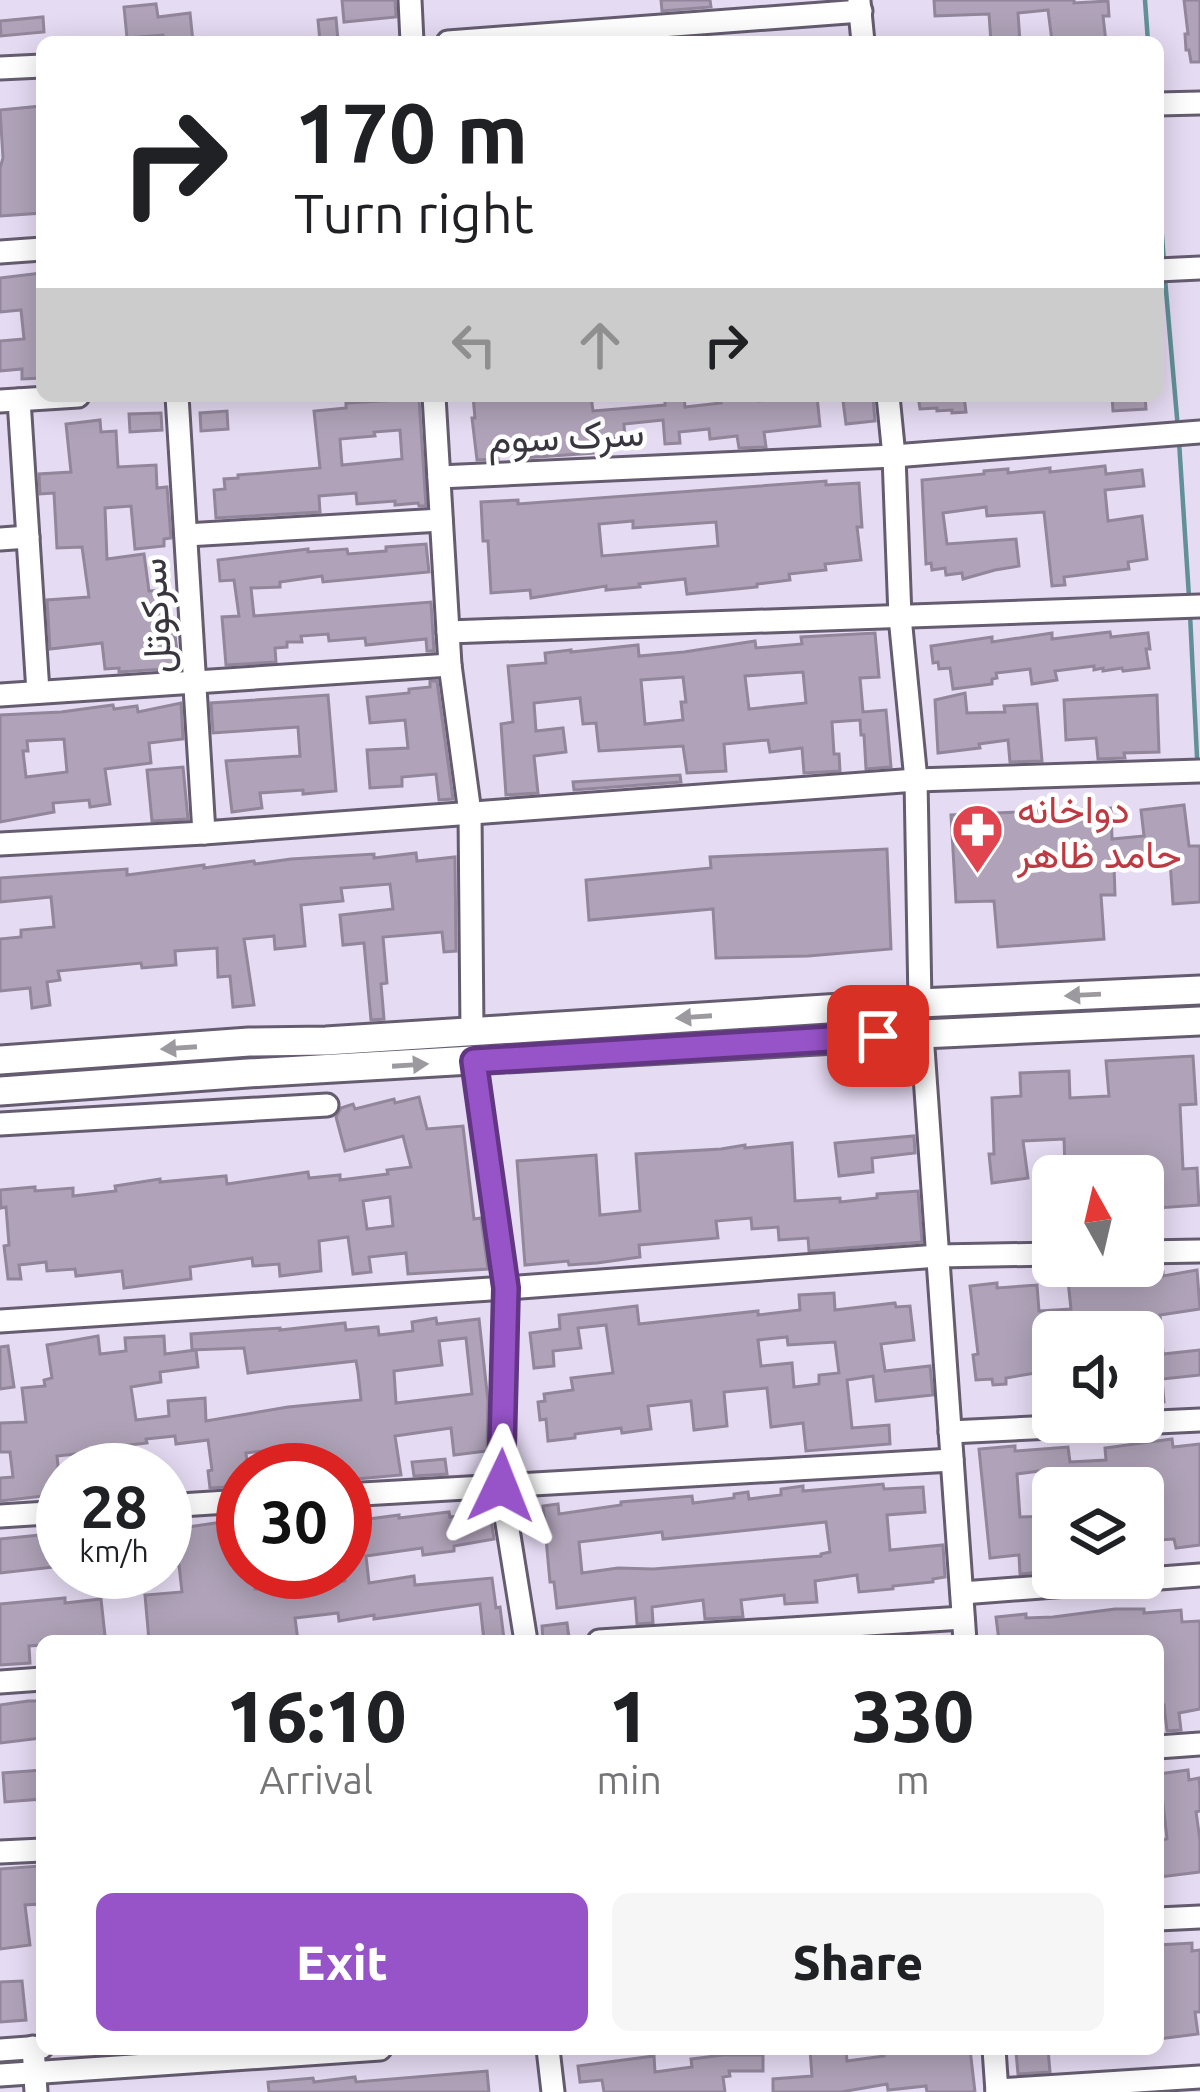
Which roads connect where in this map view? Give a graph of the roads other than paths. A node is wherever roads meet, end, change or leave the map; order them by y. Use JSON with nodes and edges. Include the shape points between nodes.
{"nodes":[{"id":1,"x":410,"y":0,"type":"edge"},
{"id":2,"x":860,"y":5,"type":"edge"},
{"id":3,"x":412,"y":36,"type":"edge"},
{"id":4,"x":515,"y":36,"type":"edge"},
{"id":5,"x":863,"y":36,"type":"edge"},
{"id":6,"x":36,"y":66,"type":"edge"},
{"id":7,"x":0,"y":68,"type":"edge"},
{"id":8,"x":1200,"y":103,"type":"edge"},
{"id":9,"x":1164,"y":104,"type":"edge"},
{"id":10,"x":36,"y":249,"type":"edge"},
{"id":11,"x":0,"y":252,"type":"edge"},
{"id":12,"x":1200,"y":268,"type":"edge"},
{"id":13,"x":1164,"y":270,"type":"edge"},
{"id":14,"x":10,"y":400,"type":"edge"},
{"id":15,"x":178,"y":402,"type":"edge"},
{"id":16,"x":434,"y":402,"type":"edge"},
{"id":17,"x":888,"y":402,"type":"edge"},
{"id":18,"x":1200,"y":432,"type":"edge"},
{"id":19,"x":893,"y":456,"type":"junction"},
{"id":20,"x":439,"y":477,"type":"junction"},
{"id":21,"x":441,"y":520,"type":"junction"},
{"id":22,"x":186,"y":535,"type":"junction"},
{"id":23,"x":28,"y":537,"type":"junction"},
{"id":24,"x":0,"y":539,"type":"edge"},
{"id":25,"x":1200,"y":606,"type":"edge"},
{"id":26,"x":900,"y":617,"type":"junction"},
{"id":27,"x":448,"y":632,"type":"junction"},
{"id":28,"x":450,"y":665,"type":"junction"},
{"id":29,"x":194,"y":682,"type":"junction"},
{"id":30,"x":38,"y":692,"type":"junction"},
{"id":31,"x":0,"y":695,"type":"edge"},
{"id":32,"x":1200,"y":771,"type":"edge"},
{"id":33,"x":916,"y":780,"type":"junction"},
{"id":34,"x":470,"y":813,"type":"junction"},
{"id":35,"x":203,"y":833,"type":"junction"},
{"id":36,"x":0,"y":844,"type":"edge"},
{"id":37,"x":1200,"y":990,"type":"edge"},
{"id":38,"x":920,"y":1003,"type":"junction"},
{"id":39,"x":1200,"y":1021,"type":"edge"},
{"id":40,"x":472,"y":1031,"type":"junction"},
{"id":41,"x":922,"y":1034,"type":"junction"},
{"id":42,"x":326,"y":1041,"type":"junction"},
{"id":43,"x":249,"y":1042,"type":"junction"},
{"id":44,"x":0,"y":1060,"type":"edge"},
{"id":45,"x":474,"y":1061,"type":"junction"},
{"id":46,"x":329,"y":1070,"type":"junction"},
{"id":47,"x":248,"y":1073,"type":"junction"},
{"id":48,"x":0,"y":1091,"type":"edge"},
{"id":49,"x":327,"y":1105,"type":"dead end"},
{"id":50,"x":0,"y":1124,"type":"edge"},
{"id":51,"x":1200,"y":1251,"type":"edge"},
{"id":52,"x":1164,"y":1252,"type":"edge"},
{"id":53,"x":1032,"y":1254,"type":"edge"},
{"id":54,"x":938,"y":1256,"type":"junction"},
{"id":55,"x":506,"y":1288,"type":"junction"},
{"id":56,"x":0,"y":1321,"type":"edge"},
{"id":57,"x":1200,"y":1420,"type":"edge"},
{"id":58,"x":950,"y":1432,"type":"junction"},
{"id":59,"x":952,"y":1460,"type":"junction"},
{"id":60,"x":501,"y":1486,"type":"junction"},
{"id":61,"x":372,"y":1493,"type":"edge"},
{"id":62,"x":36,"y":1514,"type":"edge"},
{"id":63,"x":0,"y":1516,"type":"edge"},
{"id":64,"x":1200,"y":1575,"type":"edge"},
{"id":65,"x":962,"y":1593,"type":"junction"},
{"id":66,"x":964,"y":1629,"type":"edge"},
{"id":67,"x":525,"y":1635,"type":"edge"},
{"id":68,"x":782,"y":1635,"type":"edge"},
{"id":69,"x":36,"y":1679,"type":"edge"},
{"id":70,"x":0,"y":1682,"type":"edge"},
{"id":71,"x":1200,"y":1744,"type":"edge"},
{"id":72,"x":1164,"y":1747,"type":"edge"},
{"id":73,"x":36,"y":1850,"type":"edge"},
{"id":74,"x":0,"y":1852,"type":"edge"},
{"id":75,"x":1200,"y":1917,"type":"edge"},
{"id":76,"x":1164,"y":1919,"type":"edge"},
{"id":77,"x":36,"y":2047,"type":"edge"},
{"id":78,"x":0,"y":2050,"type":"edge"},
{"id":79,"x":317,"y":2055,"type":"edge"},
{"id":80,"x":549,"y":2055,"type":"edge"},
{"id":81,"x":994,"y":2055,"type":"edge"},
{"id":82,"x":0,"y":2075,"type":"edge"},
{"id":83,"x":1200,"y":2077,"type":"edge"},
{"id":84,"x":36,"y":2082,"type":"edge"},
{"id":85,"x":997,"y":2091,"type":"edge"},
{"id":86,"x":553,"y":2092,"type":"edge"}],
"edges":[{"from":1,"to":3,"type":"street"},
{"from":2,"to":4,"type":"street"},
{"from":2,"to":5,"type":"street"},
{"from":6,"to":7,"type":"street"},
{"from":8,"to":9,"type":"street"},
{"from":10,"to":11,"type":"street"},
{"from":12,"to":13,"type":"street"},
{"from":14,"to":23,"type":"street"},
{"from":15,"to":22,"type":"street","name":"سرکوتل"},
{"from":16,"to":20,"type":"street"},
{"from":17,"to":19,"type":"street"},
{"from":18,"to":19,"type":"street","name":"سرک سوم"},
{"from":19,"to":20,"type":"street","name":"سرک سوم"},
{"from":19,"to":26,"type":"street"},
{"from":20,"to":21,"type":"street"},
{"from":21,"to":22,"type":"street"},
{"from":21,"to":27,"type":"street"},
{"from":22,"to":29,"type":"street","name":"سرکوتل"},
{"from":23,"to":24,"type":"street"},
{"from":23,"to":30,"type":"street"},
{"from":25,"to":26,"type":"street"},
{"from":26,"to":27,"type":"street"},
{"from":26,"to":33,"type":"street"},
{"from":27,"to":28,"type":"street"},
{"from":28,"to":29,"type":"street"},
{"from":28,"to":34,"type":"street"},
{"from":29,"to":30,"type":"street"},
{"from":29,"to":35,"type":"street","name":"سرکوتل"},
{"from":30,"to":31,"type":"street"},
{"from":32,"to":33,"type":"street"},
{"from":33,"to":34,"type":"street"},
{"from":33,"to":38,"type":"street"},
{"from":34,"to":35,"type":"street"},
{"from":34,"to":40,"type":"street"},
{"from":35,"to":36,"type":"street"},
{"from":37,"to":38,"type":"main road","one_way":true},
{"from":38,"to":40,"type":"main road","one_way":true},
{"from":39,"to":41,"type":"main road"},
{"from":40,"to":42,"type":"main road"},
{"from":41,"to":45,"type":"main road"},
{"from":41,"to":54,"type":"street"},
{"from":42,"to":43,"type":"main road"},
{"from":42,"to":46,"type":"main road","via":[[320,1054]]},
{"from":43,"to":44,"type":"main road","one_way":true},
{"from":43,"to":47,"type":"main road"},
{"from":46,"to":45,"type":"main road","one_way":true},
{"from":45,"to":55,"type":"street"},
{"from":46,"to":47,"type":"main road"},
{"from":47,"to":48,"type":"main road"},
{"from":49,"to":50,"type":"street"},
{"from":51,"to":52,"type":"street"},
{"from":53,"to":54,"type":"street"},
{"from":54,"to":55,"type":"street"},
{"from":54,"to":58,"type":"street"},
{"from":55,"to":56,"type":"street"},
{"from":55,"to":60,"type":"street"},
{"from":57,"to":58,"type":"street"},
{"from":58,"to":59,"type":"street"},
{"from":59,"to":60,"type":"street"},
{"from":59,"to":65,"type":"street"},
{"from":60,"to":61,"type":"street"},
{"from":60,"to":67,"type":"street"},
{"from":62,"to":63,"type":"street"},
{"from":64,"to":65,"type":"street"},
{"from":65,"to":66,"type":"street"},
{"from":66,"to":68,"type":"street"},
{"from":69,"to":70,"type":"street"},
{"from":71,"to":72,"type":"street"},
{"from":73,"to":74,"type":"street"},
{"from":75,"to":76,"type":"street"},
{"from":77,"to":78,"type":"street"},
{"from":79,"to":84,"type":"street"},
{"from":80,"to":86,"type":"street"},
{"from":81,"to":85,"type":"street"},
{"from":82,"to":84,"type":"street"},
{"from":83,"to":85,"type":"street"}]}
